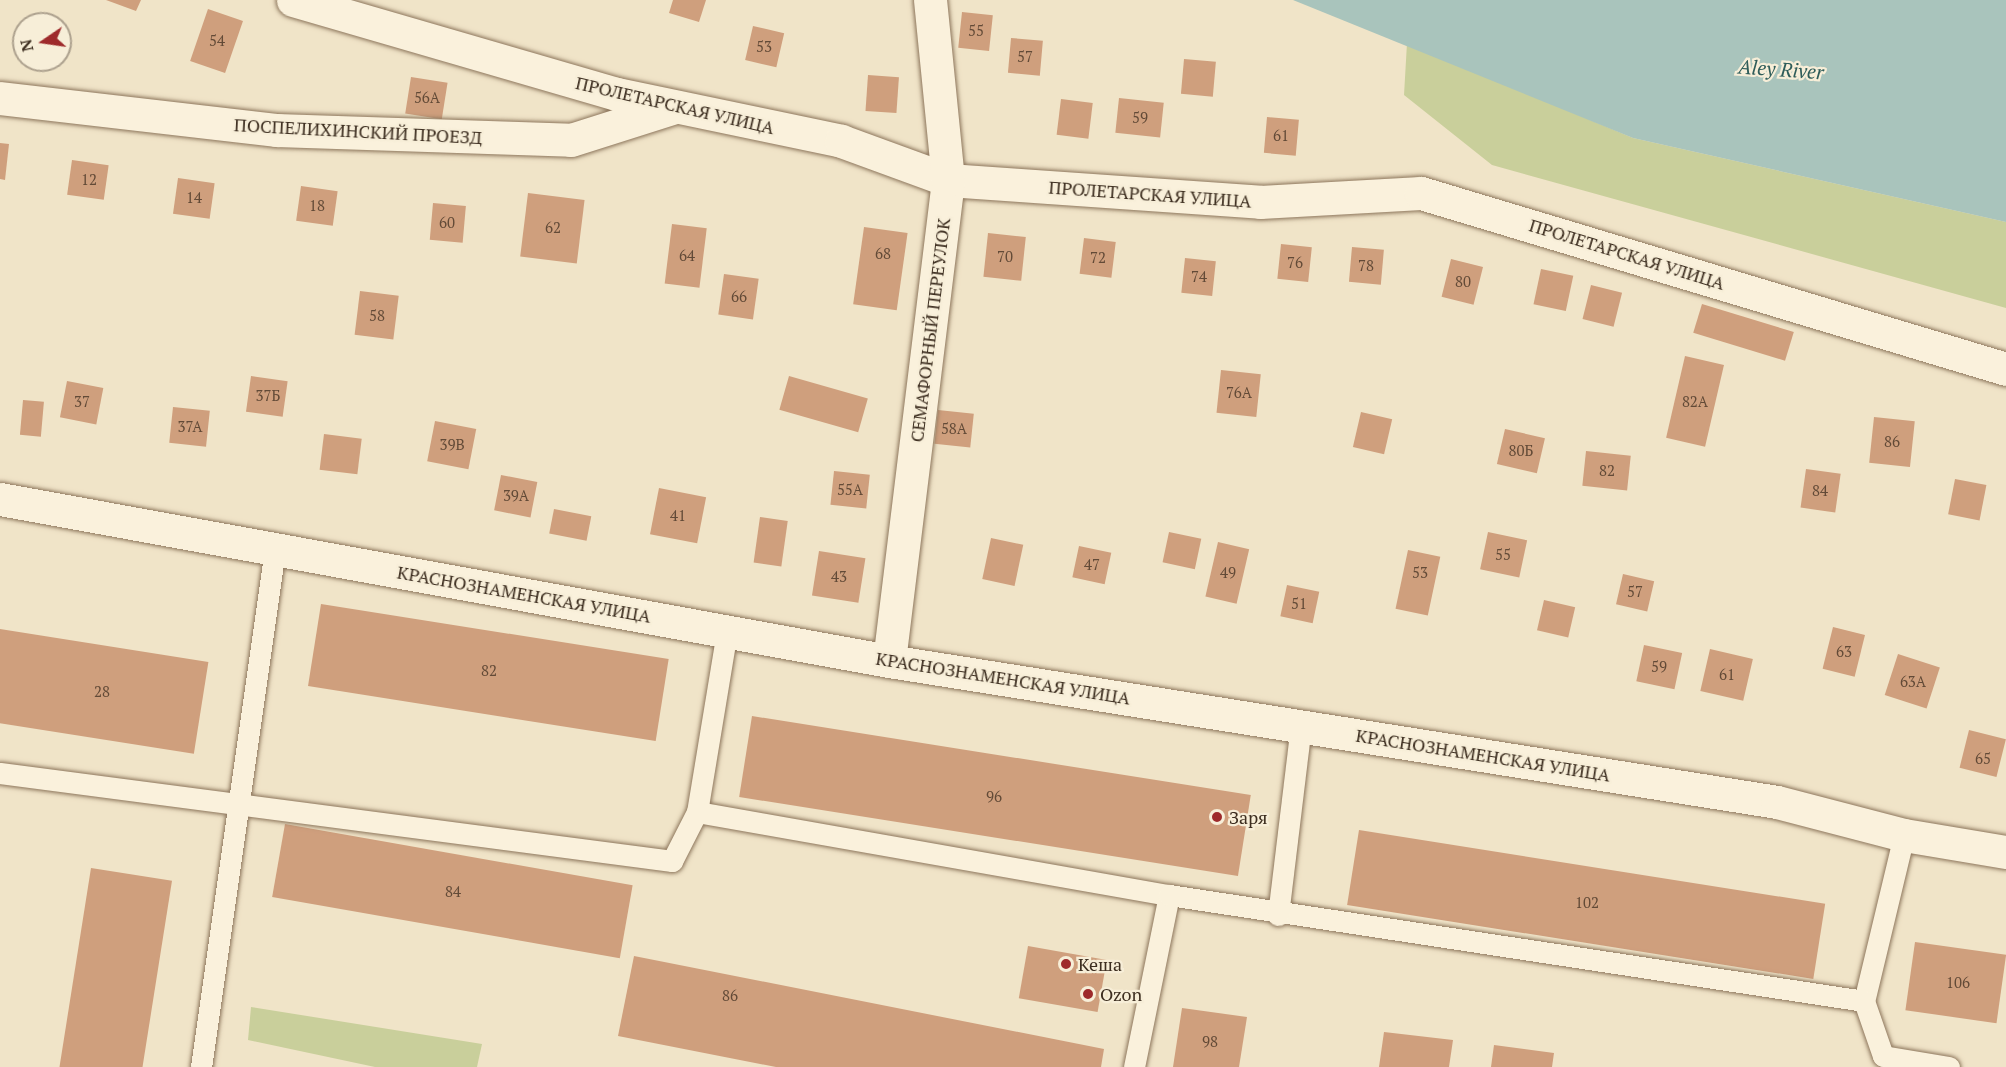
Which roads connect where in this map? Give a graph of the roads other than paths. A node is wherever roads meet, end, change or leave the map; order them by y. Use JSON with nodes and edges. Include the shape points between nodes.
{"nodes":[{"id":1,"x":293,"y":0,"type":"edge"},
{"id":2,"x":930,"y":0,"type":"edge"},
{"id":3,"x":0,"y":98,"type":"edge"},
{"id":4,"x":676,"y":107,"type":"junction"},
{"id":5,"x":948,"y":180,"type":"junction"},
{"id":6,"x":2006,"y":369,"type":"edge"},
{"id":7,"x":0,"y":499,"type":"edge"},
{"id":8,"x":275,"y":549,"type":"junction"},
{"id":9,"x":728,"y":631,"type":"junction"},
{"id":10,"x":889,"y":661,"type":"junction"},
{"id":11,"x":1301,"y":726,"type":"junction"},
{"id":12,"x":0,"y":773,"type":"edge"},
{"id":13,"x":237,"y":806,"type":"junction"},
{"id":14,"x":697,"y":812,"type":"junction"},
{"id":15,"x":1904,"y":835,"type":"junction"},
{"id":16,"x":2006,"y":852,"type":"edge"},
{"id":17,"x":1169,"y":895,"type":"junction"},
{"id":18,"x":1278,"y":915,"type":"junction"},
{"id":19,"x":1864,"y":1001,"type":"junction"},
{"id":20,"x":201,"y":1067,"type":"edge"},
{"id":21,"x":1134,"y":1067,"type":"edge"},
{"id":22,"x":1949,"y":1067,"type":"edge"}],
"edges":[{"from":1,"to":4,"type":"street","name":"ПРОЛЕТАРСКАЯ УЛИЦА"},
{"from":2,"to":5,"type":"street","name":"СЕМАФОРНЫЙ ПЕРЕУЛОК"},
{"from":3,"to":4,"type":"street","name":"ПОСПЕЛИХИНСКИЙ ПРОЕЗД","via":[[276,130],[571,140]]},
{"from":4,"to":5,"type":"street","name":"ПРОЛЕТАРСКАЯ УЛИЦА","via":[[841,141]]},
{"from":5,"to":6,"type":"street","name":"ПРОЛЕТАРСКАЯ УЛИЦА","via":[[1260,202],[1421,193]]},
{"from":5,"to":10,"type":"street","name":"СЕМАФОРНЫЙ ПЕРЕУЛОК"},
{"from":7,"to":8,"type":"street","name":"КРАСНОЗНАМЕНСКАЯ УЛИЦА"},
{"from":8,"to":9,"type":"street","name":"КРАСНОЗНАМЕНСКАЯ УЛИЦА"},
{"from":8,"to":13,"type":"lane"},
{"from":9,"to":10,"type":"street","name":"КРАСНОЗНАМЕНСКАЯ УЛИЦА"},
{"from":9,"to":14,"type":"lane"},
{"from":10,"to":11,"type":"street","name":"КРАСНОЗНАМЕНСКАЯ УЛИЦА"},
{"from":11,"to":15,"type":"street","name":"КРАСНОЗНАМЕНСКАЯ УЛИЦА","via":[[1777,802]]},
{"from":11,"to":18,"type":"lane"},
{"from":12,"to":13,"type":"lane"},
{"from":13,"to":14,"type":"lane","via":[[672,861]]},
{"from":13,"to":20,"type":"lane"},
{"from":14,"to":17,"type":"lane"},
{"from":15,"to":16,"type":"street","name":"КРАСНОЗНАМЕНСКАЯ УЛИЦА"},
{"from":15,"to":19,"type":"lane"},
{"from":17,"to":18,"type":"lane"},
{"from":17,"to":21,"type":"lane"},
{"from":18,"to":19,"type":"lane"},
{"from":19,"to":22,"type":"lane","via":[[1883,1056]]}]}
